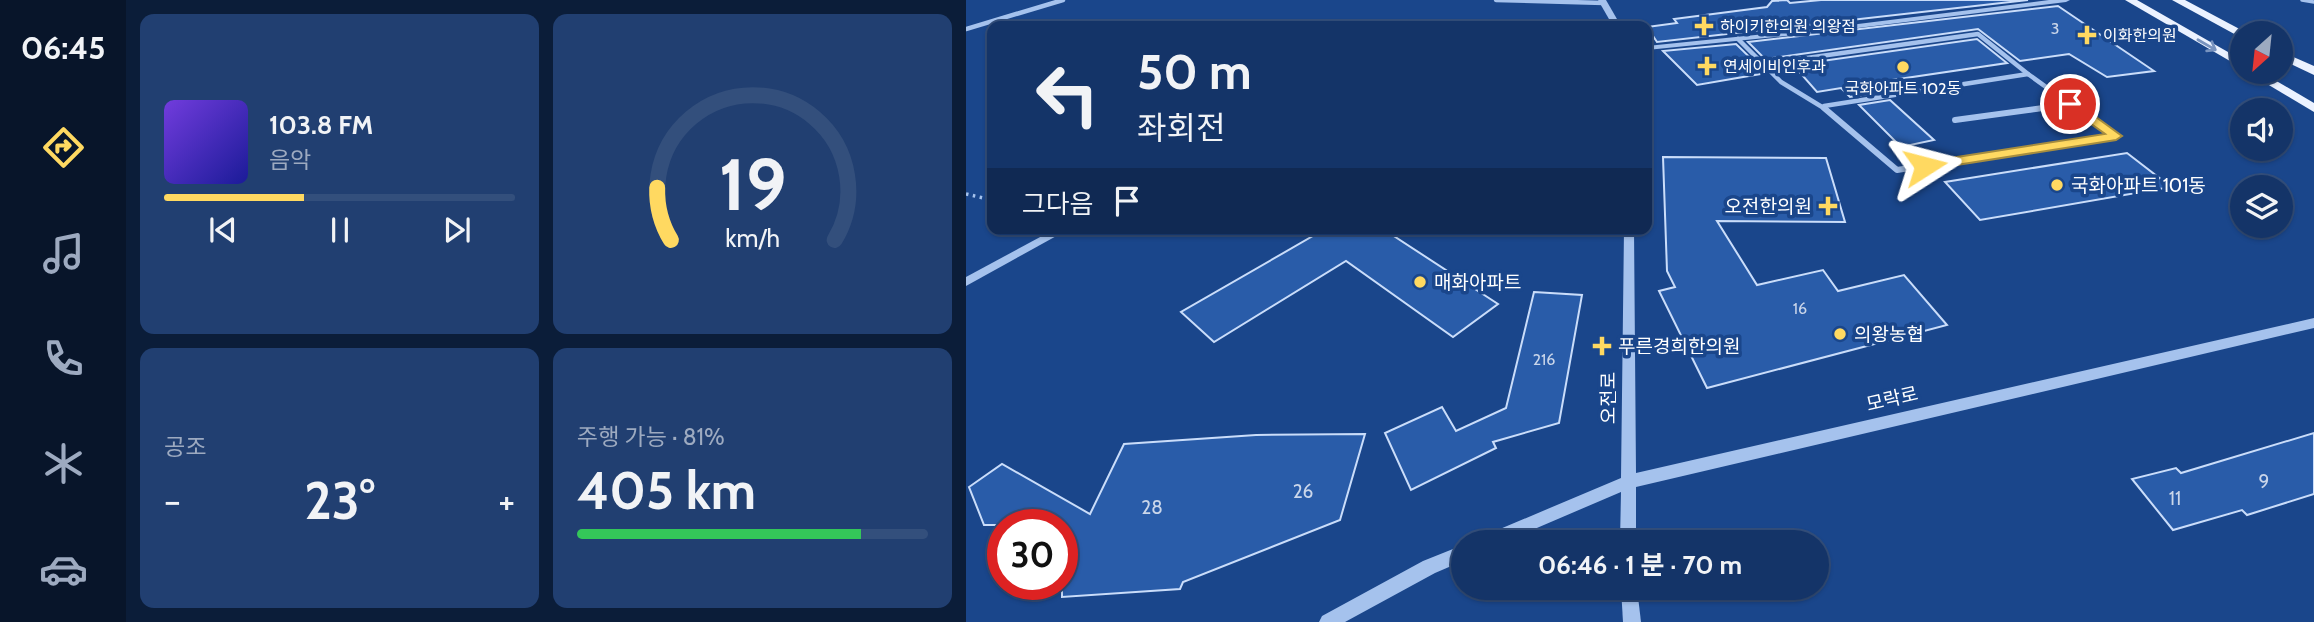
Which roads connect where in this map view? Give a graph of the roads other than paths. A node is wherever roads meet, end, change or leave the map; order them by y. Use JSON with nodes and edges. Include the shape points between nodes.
{"nodes":[{"id":1,"x":1063,"y":0,"type":"edge"},
{"id":2,"x":1496,"y":0,"type":"edge"},
{"id":3,"x":2066,"y":0,"type":"edge"},
{"id":4,"x":2130,"y":0,"type":"edge"},
{"id":5,"x":2177,"y":0,"type":"edge"},
{"id":6,"x":2302,"y":0,"type":"edge"},
{"id":7,"x":1603,"y":1,"type":"edge"},
{"id":8,"x":2314,"y":2,"type":"edge"},
{"id":9,"x":995,"y":21,"type":"edge"},
{"id":10,"x":1614,"y":21,"type":"edge"},
{"id":11,"x":987,"y":24,"type":"edge"},
{"id":12,"x":2230,"y":28,"type":"edge"},
{"id":13,"x":966,"y":30,"type":"edge"},
{"id":14,"x":1738,"y":39,"type":"junction"},
{"id":15,"x":1652,"y":48,"type":"edge"},
{"id":16,"x":2230,"y":58,"type":"edge"},
{"id":17,"x":2293,"y":60,"type":"edge"},
{"id":18,"x":1764,"y":65,"type":"junction"},
{"id":19,"x":2314,"y":71,"type":"edge"},
{"id":20,"x":2028,"y":74,"type":"junction"},
{"id":21,"x":2273,"y":84,"type":"edge"},
{"id":22,"x":2070,"y":104,"type":"junction"},
{"id":23,"x":1822,"y":107,"type":"junction"},
{"id":24,"x":2314,"y":108,"type":"edge"},
{"id":25,"x":1955,"y":120,"type":"dead end"},
{"id":26,"x":1053,"y":235,"type":"edge"},
{"id":27,"x":1629,"y":235,"type":"edge"},
{"id":28,"x":966,"y":282,"type":"edge"},
{"id":29,"x":2314,"y":323,"type":"edge"},
{"id":30,"x":1627,"y":482,"type":"junction"},
{"id":31,"x":1515,"y":530,"type":"edge"},
{"id":32,"x":1628,"y":530,"type":"edge"},
{"id":33,"x":1451,"y":559,"type":"edge"},
{"id":34,"x":1630,"y":600,"type":"edge"},
{"id":35,"x":1328,"y":622,"type":"edge"},
{"id":36,"x":1632,"y":622,"type":"edge"}],
"edges":[{"from":1,"to":9,"type":"street"},
{"from":2,"to":7,"type":"street"},
{"from":3,"to":14,"type":"street"},
{"from":4,"to":16,"type":"main road","one_way":true},
{"from":5,"to":12,"type":"main road"},
{"from":6,"to":8,"type":"lane"},
{"from":7,"to":10,"type":"street"},
{"from":11,"to":13,"type":"street"},
{"from":14,"to":15,"type":"street"},
{"from":14,"to":18,"type":"street"},
{"from":17,"to":19,"type":"main road"},
{"from":18,"to":20,"type":"street","via":[[1978,34]]},
{"from":18,"to":23,"type":"street","via":[[1781,82]]},
{"from":20,"to":22,"type":"street"},
{"from":20,"to":23,"type":"street"},
{"from":21,"to":24,"type":"main road"},
{"from":22,"to":23,"type":"street","via":[[2116,136],[1898,170]]},
{"from":22,"to":25,"type":"street"},
{"from":26,"to":28,"type":"street"},
{"from":27,"to":30,"type":"street","name":"오전로"},
{"from":29,"to":30,"type":"street","name":"모락로"},
{"from":30,"to":31,"type":"street","name":"모락로"},
{"from":30,"to":32,"type":"street","name":"오전로"},
{"from":33,"to":35,"type":"street"},
{"from":34,"to":36,"type":"street"}]}
